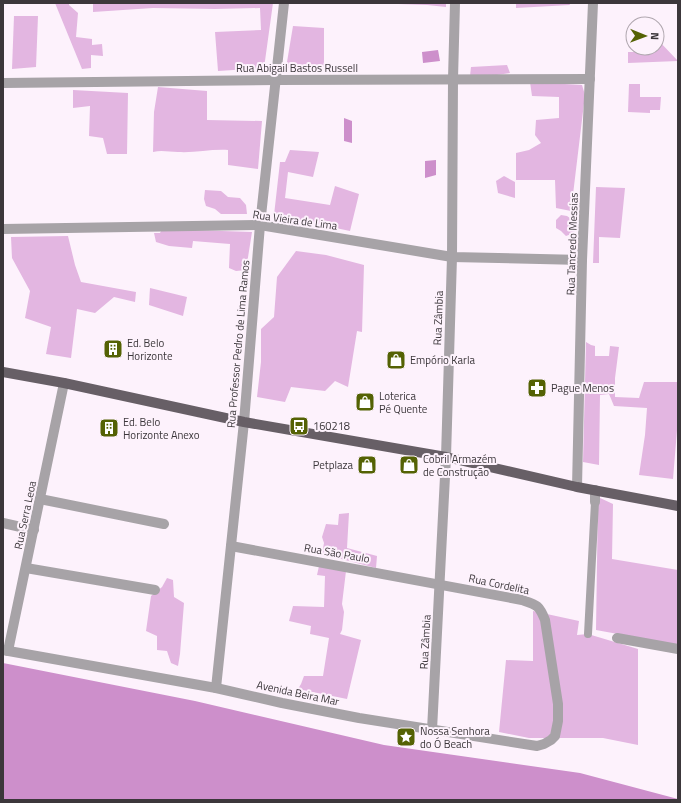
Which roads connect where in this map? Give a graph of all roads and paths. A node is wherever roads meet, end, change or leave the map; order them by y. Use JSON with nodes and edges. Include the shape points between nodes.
{"nodes":[{"id":1,"x":284,"y":3,"type":"edge"},
{"id":2,"x":455,"y":3,"type":"edge"},
{"id":3,"x":593,"y":3,"type":"edge"},
{"id":4,"x":453,"y":79,"type":"junction"},
{"id":5,"x":590,"y":79,"type":"junction"},
{"id":6,"x":276,"y":80,"type":"junction"},
{"id":7,"x":3,"y":83,"type":"edge"},
{"id":8,"x":260,"y":225,"type":"junction"},
{"id":9,"x":3,"y":229,"type":"edge"},
{"id":10,"x":452,"y":257,"type":"junction"},
{"id":11,"x":582,"y":260,"type":"junction"},
{"id":12,"x":3,"y":372,"type":"edge"},
{"id":13,"x":64,"y":383,"type":"junction"},
{"id":14,"x":244,"y":422,"type":"junction"},
{"id":15,"x":446,"y":457,"type":"junction"},
{"id":16,"x":577,"y":487,"type":"junction"},
{"id":17,"x":594,"y":490,"type":"junction"},
{"id":18,"x":40,"y":499,"type":"junction"},
{"id":19,"x":595,"y":502,"type":"joint"},
{"id":20,"x":678,"y":506,"type":"edge"},
{"id":21,"x":3,"y":523,"type":"edge"},
{"id":22,"x":164,"y":524,"type":"dead end"},
{"id":23,"x":34,"y":530,"type":"junction"},
{"id":24,"x":231,"y":546,"type":"junction"},
{"id":25,"x":26,"y":568,"type":"junction"},
{"id":26,"x":440,"y":584,"type":"junction"},
{"id":27,"x":155,"y":590,"type":"dead end"},
{"id":28,"x":588,"y":634,"type":"dead end"},
{"id":29,"x":617,"y":638,"type":"dead end"},
{"id":30,"x":678,"y":649,"type":"edge"},
{"id":31,"x":6,"y":650,"type":"edge"},
{"id":32,"x":216,"y":688,"type":"junction"},
{"id":33,"x":558,"y":704,"type":"joint"},
{"id":34,"x":432,"y":730,"type":"junction"}],
"edges":[{"from":1,"to":6,"type":"street","name":"Rua Professor Pedro de Lima Ramos"},
{"from":2,"to":4,"type":"street","name":"Rua Zâmbia"},
{"from":3,"to":5,"type":"street","name":"Rua Tancredo Messias"},
{"from":4,"to":5,"type":"street","name":"Rua Abigail Bastos Russell"},
{"from":4,"to":6,"type":"street","name":"Rua Abigail Bastos Russell"},
{"from":4,"to":10,"type":"street","name":"Rua Zâmbia"},
{"from":5,"to":11,"type":"street","name":"Rua Tancredo Messias"},
{"from":6,"to":7,"type":"street","name":"Rua Abigail Bastos Russell"},
{"from":6,"to":8,"type":"street","name":"Rua Professor Pedro de Lima Ramos"},
{"from":8,"to":9,"type":"street","name":"Rua Vieira de Lima"},
{"from":8,"to":10,"type":"street","name":"Rua Vieira de Lima"},
{"from":8,"to":14,"type":"street","name":"Rua Professor Pedro de Lima Ramos"},
{"from":10,"to":11,"type":"street","name":"Rua Vieira de Lima"},
{"from":10,"to":15,"type":"street","name":"Rua Zâmbia"},
{"from":11,"to":16,"type":"street","name":"Rua Tancredo Messias"},
{"from":12,"to":13,"type":"main road"},
{"from":13,"to":14,"type":"main road"},
{"from":13,"to":18,"type":"street","name":"Rua Serra Leoa"},
{"from":14,"to":15,"type":"main road"},
{"from":14,"to":24,"type":"street","name":"Rua Professor Pedro de Lima Ramos"},
{"from":15,"to":16,"type":"main road"},
{"from":15,"to":26,"type":"street","name":"Rua Zâmbia"},
{"from":16,"to":17,"type":"main road"},
{"from":17,"to":19,"type":"street"},
{"from":17,"to":20,"type":"main road"},
{"from":18,"to":22,"type":"street"},
{"from":18,"to":23,"type":"street","name":"Rua Serra Leoa"},
{"from":19,"to":28,"type":"lane"},
{"from":21,"to":23,"type":"street"},
{"from":23,"to":25,"type":"street","name":"Rua Serra Leoa"},
{"from":24,"to":26,"type":"street","name":"Rua São Paulo"},
{"from":24,"to":32,"type":"street","name":"Rua Professor Pedro de Lima Ramos"},
{"from":25,"to":27,"type":"street"},
{"from":25,"to":31,"type":"street","name":"Rua Serra Leoa"},
{"from":26,"to":33,"type":"street","name":"Rua Cordelita","via":[[522,600],[535,604],[540,609],[545,620]]},
{"from":26,"to":34,"type":"street","name":"Rua Zâmbia"},
{"from":29,"to":30,"type":"street"},
{"from":31,"to":32,"type":"street","name":"Avenida Beira Mar"},
{"from":32,"to":34,"type":"street","name":"Avenida Beira Mar","via":[[282,703]]},
{"from":33,"to":34,"type":"street","name":"Avenida Beira Mar","via":[[555,736],[537,746]]}]}
